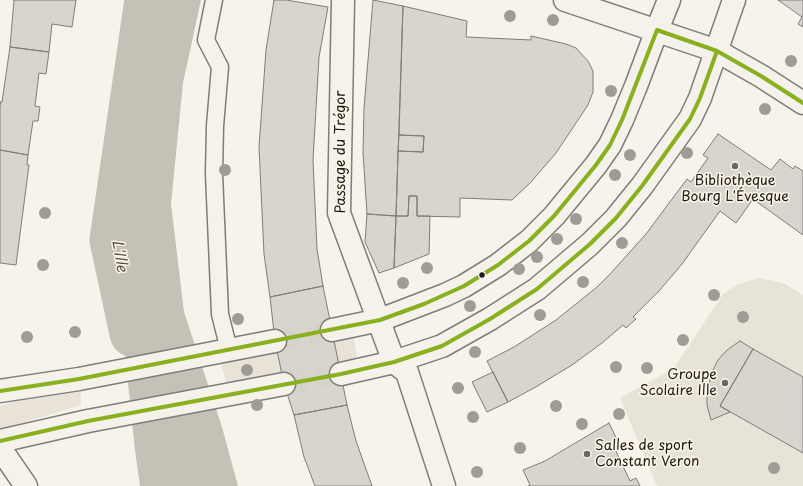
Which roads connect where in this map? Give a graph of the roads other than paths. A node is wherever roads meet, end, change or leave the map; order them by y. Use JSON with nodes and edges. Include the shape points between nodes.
{"nodes":[{"id":1,"x":214,"y":0,"type":"edge"},
{"id":2,"x":343,"y":0,"type":"edge"},
{"id":3,"x":565,"y":0,"type":"edge"},
{"id":4,"x":669,"y":0,"type":"edge"},
{"id":5,"x":734,"y":0,"type":"edge"},
{"id":6,"x":656,"y":30,"type":"junction"},
{"id":7,"x":717,"y":52,"type":"junction"},
{"id":8,"x":803,"y":103,"type":"edge"},
{"id":9,"x":380,"y":320,"type":"junction"},
{"id":10,"x":332,"y":330,"type":"tunnel mouth"},
{"id":11,"x":276,"y":341,"type":"tunnel mouth"},
{"id":12,"x":222,"y":352,"type":"junction"},
{"id":13,"x":394,"y":362,"type":"junction"},
{"id":14,"x":341,"y":374,"type":"tunnel mouth"},
{"id":15,"x":53,"y":383,"type":"junction"},
{"id":16,"x":284,"y":384,"type":"tunnel mouth"},
{"id":17,"x":0,"y":391,"type":"edge"},
{"id":18,"x":0,"y":402,"type":"edge"},
{"id":19,"x":0,"y":441,"type":"edge"},
{"id":20,"x":0,"y":448,"type":"edge"},
{"id":21,"x":26,"y":486,"type":"edge"},
{"id":22,"x":444,"y":486,"type":"edge"}],
"edges":[{"from":1,"to":12,"type":"lane","via":[[206,40],[220,67],[214,174]]},
{"from":2,"to":9,"type":"main road","name":"Passage du Trégor","via":[[339,213]]},
{"from":3,"to":6,"type":"main road"},
{"from":4,"to":6,"type":"main road"},
{"from":5,"to":7,"type":"main road"},
{"from":6,"to":7,"type":"main road"},
{"from":6,"to":9,"type":"main road","via":[[636,86],[610,145],[554,216],[505,260],[464,286]]},
{"from":7,"to":8,"type":"main road"},
{"from":7,"to":13,"type":"main road","via":[[690,119],[638,191],[590,244],[537,289],[490,319],[442,346]]},
{"from":9,"to":10,"type":"main road"},
{"from":9,"to":13,"type":"main road","name":"Passage du Trégor"},
{"from":11,"to":12,"type":"main road"},
{"from":12,"to":15,"type":"main road"},
{"from":13,"to":14,"type":"main road"},
{"from":13,"to":22,"type":"main road","via":[[407,372]]},
{"from":15,"to":17,"type":"main road"},
{"from":15,"to":18,"type":"main road"},
{"from":16,"to":19,"type":"main road"},
{"from":20,"to":21,"type":"main road"}]}
